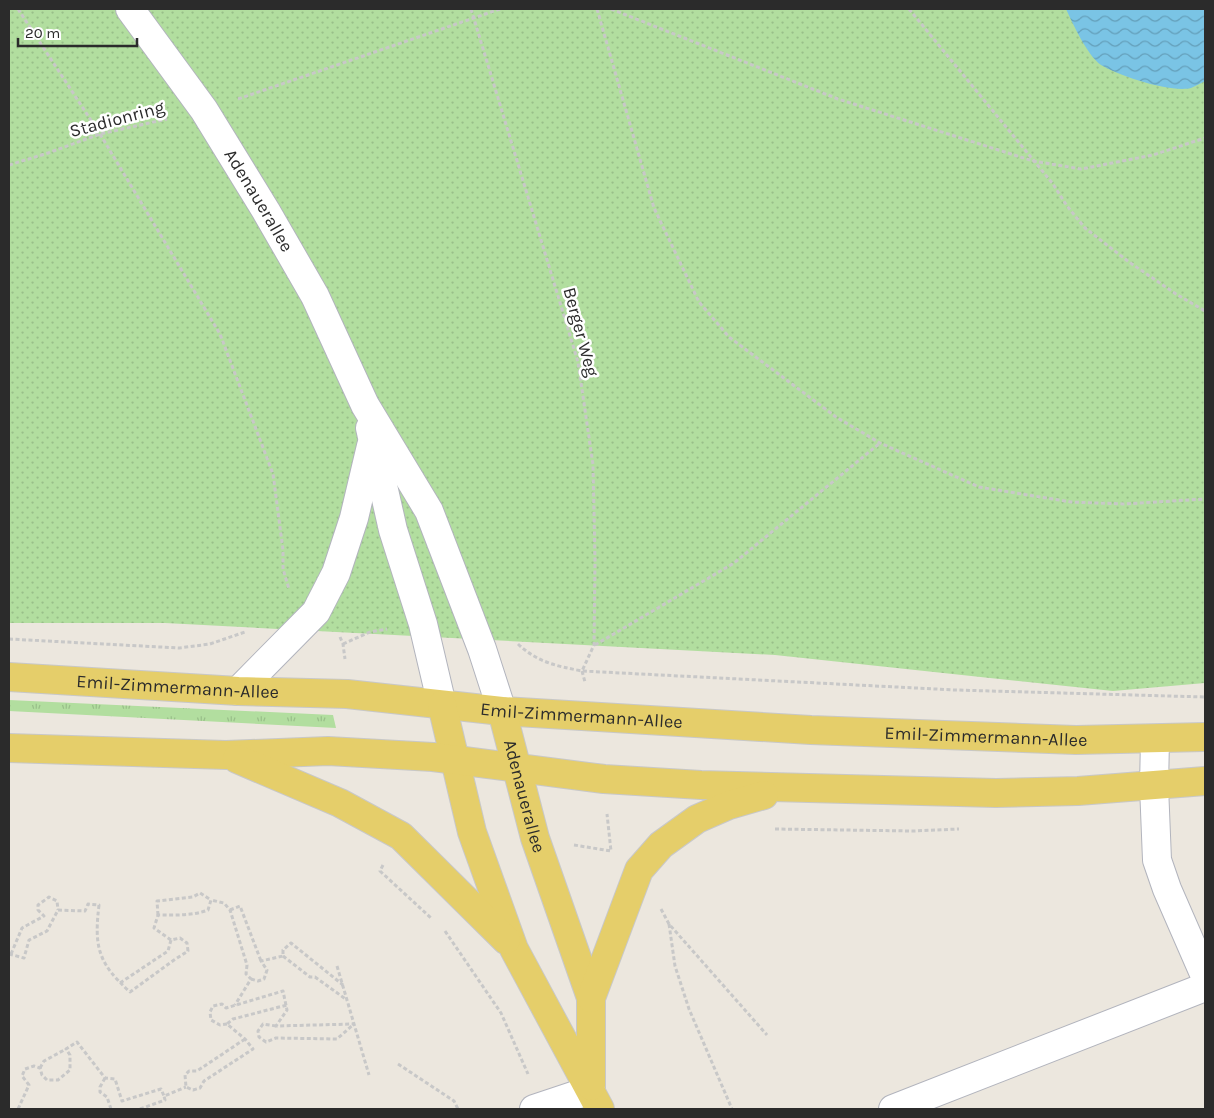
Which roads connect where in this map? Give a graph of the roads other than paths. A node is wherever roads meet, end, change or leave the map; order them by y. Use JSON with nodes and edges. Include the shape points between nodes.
{"nodes":[{"id":1,"x":130,"y":9,"type":"edge"},
{"id":2,"x":365,"y":405,"type":"junction"},
{"id":3,"x":373,"y":439,"type":"junction"},
{"id":4,"x":9,"y":677,"type":"edge"},
{"id":5,"x":238,"y":691,"type":"junction"},
{"id":6,"x":442,"y":705,"type":"junction"},
{"id":7,"x":502,"y":711,"type":"junction"},
{"id":8,"x":1205,"y":738,"type":"edge"},
{"id":9,"x":1156,"y":740,"type":"junction"},
{"id":10,"x":9,"y":748,"type":"edge"},
{"id":11,"x":226,"y":755,"type":"junction"},
{"id":12,"x":456,"y":761,"type":"junction"},
{"id":13,"x":515,"y":769,"type":"junction"},
{"id":14,"x":1205,"y":781,"type":"edge"},
{"id":15,"x":1154,"y":786,"type":"junction"},
{"id":16,"x":793,"y":788,"type":"junction"},
{"id":17,"x":514,"y":948,"type":"junction"},
{"id":18,"x":1205,"y":976,"type":"edge"},
{"id":19,"x":1205,"y":987,"type":"edge"},
{"id":20,"x":591,"y":998,"type":"junction"},
{"id":21,"x":595,"y":1100,"type":"edge"},
{"id":22,"x":539,"y":1108,"type":"edge"},
{"id":23,"x":892,"y":1109,"type":"edge"}],
"edges":[{"from":1,"to":2,"type":"street","name":"Adenauerallee","via":[[204,110],[315,296]]},
{"from":2,"to":3,"type":"street","name":"Adenauerallee"},
{"from":2,"to":7,"type":"street","name":"Adenauerallee","via":[[429,511]]},
{"from":3,"to":5,"type":"street","via":[[339,564],[316,612]]},
{"from":3,"to":6,"type":"street","name":"Adenauerallee","via":[[393,530],[423,624]]},
{"from":4,"to":5,"type":"main road","name":"Emil-Zimmermann-Allee"},
{"from":5,"to":6,"type":"main road","name":"Emil-Zimmermann-Allee","via":[[347,694]]},
{"from":6,"to":7,"type":"main road","name":"Emil-Zimmermann-Allee"},
{"from":6,"to":12,"type":"main road","name":"Adenauerallee"},
{"from":7,"to":9,"type":"main road","name":"Emil-Zimmermann-Allee","via":[[821,730]]},
{"from":7,"to":13,"type":"main road","name":"Adenauerallee"},
{"from":8,"to":9,"type":"main road","name":"Emil-Zimmermann-Allee"},
{"from":9,"to":15,"type":"street"},
{"from":10,"to":11,"type":"main road"},
{"from":11,"to":12,"type":"main road","via":[[328,751]]},
{"from":11,"to":17,"type":"main road","via":[[340,803],[401,836]]},
{"from":12,"to":13,"type":"main road"},
{"from":12,"to":17,"type":"main road","name":"Adenauerallee","via":[[472,832]]},
{"from":13,"to":16,"type":"main road","via":[[604,779]]},
{"from":13,"to":20,"type":"main road","name":"Adenauerallee","via":[[535,838]]},
{"from":14,"to":15,"type":"main road"},
{"from":15,"to":16,"type":"main road","via":[[996,793]]},
{"from":15,"to":18,"type":"street","via":[[1157,860]]},
{"from":16,"to":20,"type":"main road","via":[[729,805],[697,819],[661,845],[638,870]]},
{"from":17,"to":21,"type":"main road","name":"Adenauerallee"},
{"from":19,"to":23,"type":"street"},
{"from":20,"to":21,"type":"main road","name":"Adenauerallee"},
{"from":21,"to":22,"type":"street"}]}
